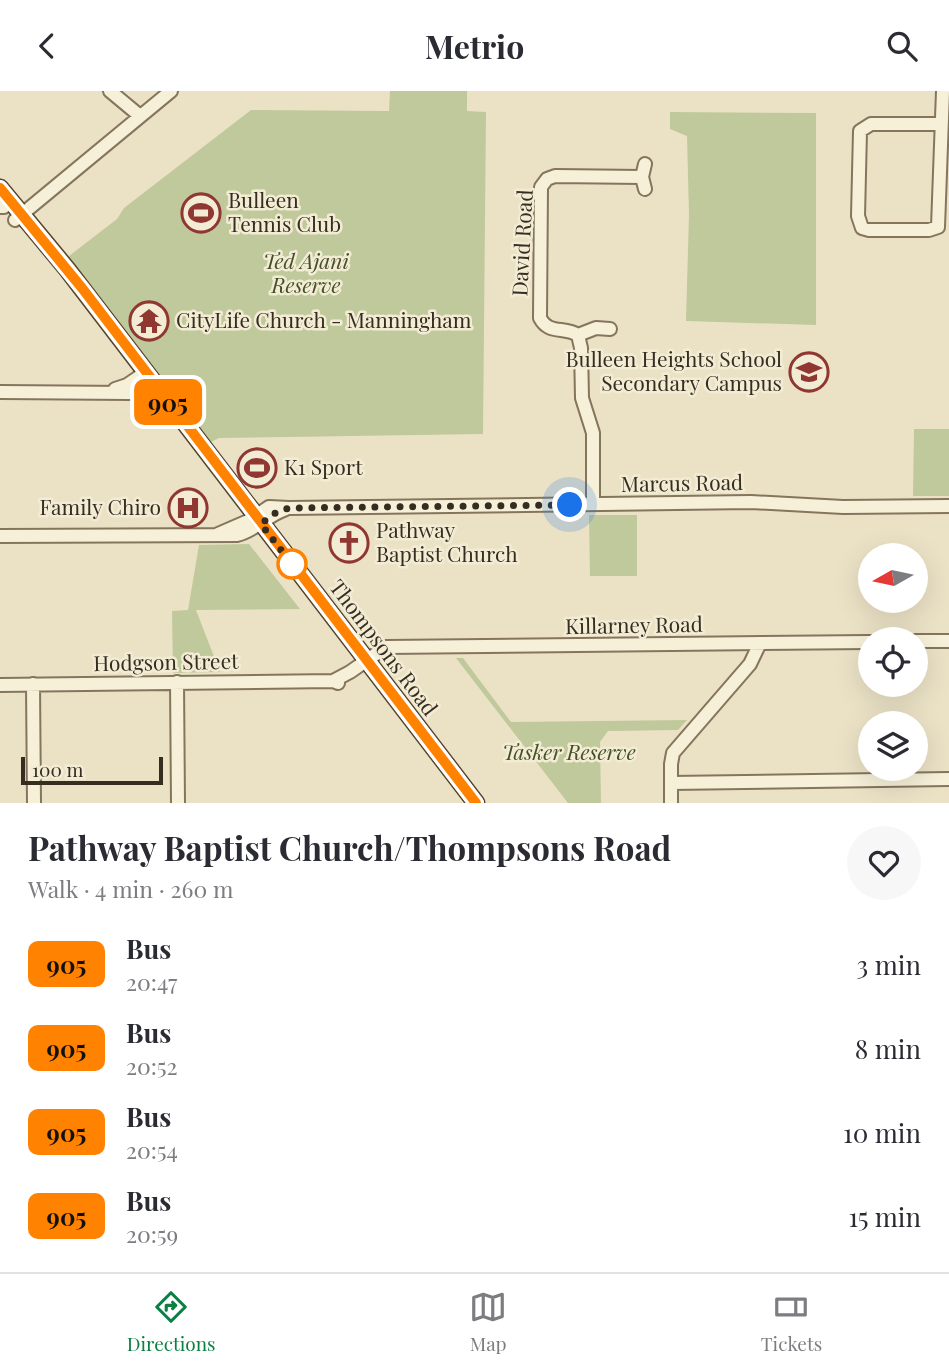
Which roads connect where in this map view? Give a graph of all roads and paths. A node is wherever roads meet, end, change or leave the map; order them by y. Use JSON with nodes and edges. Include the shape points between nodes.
{"nodes":[{"id":1,"x":172,"y":91,"type":"edge"},
{"id":2,"x":943,"y":91,"type":"edge"},
{"id":3,"x":113,"y":94,"type":"edge"},
{"id":4,"x":136,"y":119,"type":"junction"},
{"id":5,"x":942,"y":124,"type":"junction"},
{"id":6,"x":644,"y":177,"type":"dead end"},
{"id":7,"x":0,"y":188,"type":"edge"},
{"id":8,"x":1,"y":206,"type":"edge"},
{"id":9,"x":19,"y":217,"type":"junction"},
{"id":10,"x":611,"y":329,"type":"dead end"},
{"id":11,"x":578,"y":335,"type":"junction"},
{"id":12,"x":145,"y":379,"type":"junction"},
{"id":13,"x":0,"y":392,"type":"edge"},
{"id":14,"x":593,"y":504,"type":"junction"},
{"id":15,"x":949,"y":506,"type":"edge"},
{"id":16,"x":255,"y":523,"type":"junction"},
{"id":17,"x":0,"y":537,"type":"edge"},
{"id":18,"x":928,"y":641,"type":"edge"},
{"id":19,"x":949,"y":641,"type":"edge"},
{"id":20,"x":858,"y":642,"type":"edge"},
{"id":21,"x":760,"y":643,"type":"junction"},
{"id":22,"x":744,"y":644,"type":"junction"},
{"id":23,"x":364,"y":666,"type":"junction"},
{"id":24,"x":744,"y":669,"type":"junction"},
{"id":25,"x":177,"y":682,"type":"junction"},
{"id":26,"x":33,"y":684,"type":"junction"},
{"id":27,"x":0,"y":685,"type":"edge"},
{"id":28,"x":949,"y":779,"type":"edge"},
{"id":29,"x":671,"y":783,"type":"junction"},
{"id":30,"x":34,"y":803,"type":"edge"},
{"id":31,"x":178,"y":803,"type":"edge"},
{"id":32,"x":465,"y":803,"type":"edge"},
{"id":33,"x":475,"y":803,"type":"edge"},
{"id":34,"x":671,"y":803,"type":"edge"}],
"edges":[{"from":1,"to":4,"type":"street"},
{"from":2,"to":5,"type":"street"},
{"from":3,"to":4,"type":"street"},
{"from":4,"to":9,"type":"street"},
{"from":5,"to":5,"type":"street","via":[[939,227],[862,228],[858,216],[860,131],[871,124]]},
{"from":6,"to":11,"type":"street","name":"David Road","via":[[555,176],[541,187],[540,318],[550,330]]},
{"from":7,"to":9,"type":"main road","name":"Thompsons Road"},
{"from":8,"to":9,"type":"main road","name":"Thompsons Road"},
{"from":9,"to":12,"type":"main road","name":"Thompsons Road"},
{"from":10,"to":11,"type":"street","name":"David Road","via":[[596,328]]},
{"from":11,"to":14,"type":"street","via":[[582,398],[593,427]]},
{"from":12,"to":13,"type":"street","via":[[130,393]]},
{"from":12,"to":16,"type":"main road","name":"Thompsons Road"},
{"from":14,"to":15,"type":"street","name":"Marcus Road"},
{"from":14,"to":16,"type":"street","name":"Marcus Road","via":[[289,508]]},
{"from":16,"to":17,"type":"street","name":"Marcus Road","via":[[218,534]]},
{"from":16,"to":23,"type":"main road","name":"Thompsons Road"},
{"from":18,"to":19,"type":"street"},
{"from":20,"to":21,"type":"street","name":"Killarney Road"},
{"from":21,"to":22,"type":"street","name":"Killarney Road"},
{"from":21,"to":24,"type":"street"},
{"from":22,"to":23,"type":"street","name":"Killarney Road","via":[[382,648]]},
{"from":22,"to":24,"type":"street"},
{"from":23,"to":25,"type":"street","name":"Hodgson Street","via":[[345,682]]},
{"from":23,"to":32,"type":"main road","name":"Thompsons Road"},
{"from":23,"to":33,"type":"main road","name":"Thompsons Road"},
{"from":24,"to":29,"type":"street","via":[[673,753]]},
{"from":25,"to":26,"type":"street","name":"Hodgson Street"},
{"from":25,"to":31,"type":"street"},
{"from":26,"to":27,"type":"street","name":"Hodgson Street"},
{"from":26,"to":30,"type":"street"},
{"from":28,"to":29,"type":"street"},
{"from":29,"to":34,"type":"street"}]}
